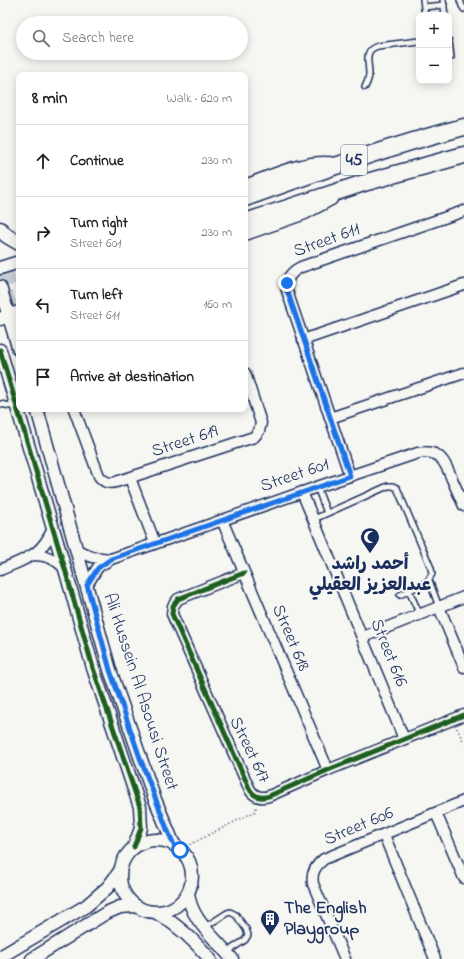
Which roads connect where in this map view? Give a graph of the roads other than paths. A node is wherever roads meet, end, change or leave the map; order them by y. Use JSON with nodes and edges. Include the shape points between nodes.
{"nodes":[{"id":1,"x":423,"y":0,"type":"edge"},
{"id":2,"x":460,"y":0,"type":"edge"},
{"id":3,"x":443,"y":2,"type":"edge"},
{"id":4,"x":424,"y":7,"type":"junction"},
{"id":5,"x":464,"y":10,"type":"edge"},
{"id":6,"x":425,"y":12,"type":"edge"},
{"id":7,"x":445,"y":12,"type":"edge"},
{"id":8,"x":416,"y":41,"type":"edge"},
{"id":9,"x":365,"y":87,"type":"dead end"},
{"id":10,"x":464,"y":127,"type":"edge"},
{"id":11,"x":464,"y":155,"type":"edge"},
{"id":12,"x":464,"y":160,"type":"edge"},
{"id":13,"x":338,"y":164,"type":"junction"},
{"id":14,"x":423,"y":167,"type":"junction"},
{"id":15,"x":248,"y":185,"type":"edge"},
{"id":16,"x":346,"y":190,"type":"junction"},
{"id":17,"x":248,"y":197,"type":"edge"},
{"id":18,"x":464,"y":211,"type":"edge"},
{"id":19,"x":248,"y":221,"type":"edge"},
{"id":20,"x":0,"y":229,"type":"edge"},
{"id":21,"x":248,"y":233,"type":"edge"},
{"id":22,"x":16,"y":241,"type":"edge"},
{"id":23,"x":16,"y":263,"type":"edge"},
{"id":24,"x":0,"y":268,"type":"edge"},
{"id":25,"x":464,"y":284,"type":"edge"},
{"id":26,"x":0,"y":287,"type":"edge"},
{"id":27,"x":9,"y":316,"type":"edge"},
{"id":28,"x":16,"y":340,"type":"edge"},
{"id":29,"x":303,"y":340,"type":"junction"},
{"id":30,"x":0,"y":350,"type":"edge"},
{"id":31,"x":464,"y":373,"type":"edge"},
{"id":32,"x":0,"y":377,"type":"edge"},
{"id":33,"x":248,"y":381,"type":"edge"},
{"id":34,"x":12,"y":389,"type":"junction"},
{"id":35,"x":16,"y":402,"type":"edge"},
{"id":36,"x":0,"y":404,"type":"edge"},
{"id":37,"x":16,"y":408,"type":"edge"},
{"id":38,"x":19,"y":412,"type":"edge"},
{"id":39,"x":38,"y":412,"type":"edge"},
{"id":40,"x":45,"y":412,"type":"edge"},
{"id":41,"x":75,"y":412,"type":"edge"},
{"id":42,"x":330,"y":418,"type":"junction"},
{"id":43,"x":45,"y":439,"type":"junction"},
{"id":44,"x":350,"y":476,"type":"junction"},
{"id":45,"x":130,"y":478,"type":"junction"},
{"id":46,"x":317,"y":487,"type":"junction"},
{"id":47,"x":302,"y":492,"type":"junction"},
{"id":48,"x":464,"y":506,"type":"edge"},
{"id":49,"x":327,"y":513,"type":"junction"},
{"id":50,"x":314,"y":519,"type":"junction"},
{"id":51,"x":222,"y":520,"type":"junction"},
{"id":52,"x":53,"y":528,"type":"junction"},
{"id":53,"x":155,"y":543,"type":"junction"},
{"id":54,"x":77,"y":550,"type":"junction"},
{"id":55,"x":34,"y":555,"type":"junction"},
{"id":56,"x":111,"y":559,"type":"junction"},
{"id":57,"x":65,"y":569,"type":"junction"},
{"id":58,"x":0,"y":570,"type":"edge"},
{"id":59,"x":244,"y":573,"type":"junction"},
{"id":60,"x":429,"y":580,"type":"junction"},
{"id":61,"x":87,"y":585,"type":"junction"},
{"id":62,"x":409,"y":591,"type":"junction"},
{"id":63,"x":400,"y":595,"type":"dead end"},
{"id":64,"x":464,"y":597,"type":"edge"},
{"id":65,"x":439,"y":607,"type":"junction"},
{"id":66,"x":420,"y":615,"type":"junction"},
{"id":67,"x":363,"y":637,"type":"junction"},
{"id":68,"x":464,"y":668,"type":"edge"},
{"id":69,"x":464,"y":715,"type":"edge"},
{"id":70,"x":404,"y":739,"type":"junction"},
{"id":71,"x":328,"y":770,"type":"junction"},
{"id":72,"x":464,"y":801,"type":"edge"},
{"id":73,"x":436,"y":813,"type":"junction"},
{"id":74,"x":384,"y":835,"type":"junction"},
{"id":75,"x":134,"y":847,"type":"junction"},
{"id":76,"x":177,"y":847,"type":"junction"},
{"id":77,"x":120,"y":871,"type":"junction"},
{"id":78,"x":464,"y":878,"type":"edge"},
{"id":79,"x":188,"y":893,"type":"junction"},
{"id":80,"x":135,"y":906,"type":"junction"},
{"id":81,"x":157,"y":913,"type":"junction"},
{"id":82,"x":205,"y":927,"type":"junction"},
{"id":83,"x":230,"y":956,"type":"edge"},
{"id":84,"x":0,"y":957,"type":"edge"},
{"id":85,"x":32,"y":959,"type":"edge"},
{"id":86,"x":210,"y":959,"type":"edge"},
{"id":87,"x":345,"y":959,"type":"edge"},
{"id":88,"x":435,"y":959,"type":"edge"}],
"edges":[{"from":1,"to":4,"type":"lane"},
{"from":2,"to":5,"type":"lane"},
{"from":3,"to":4,"type":"lane"},
{"from":3,"to":7,"type":"lane"},
{"from":4,"to":6,"type":"lane"},
{"from":8,"to":9,"type":"lane","via":[[372,48],[367,56],[369,75]]},
{"from":10,"to":13,"type":"main road","number":"45"},
{"from":11,"to":14,"type":"main road","number":"45"},
{"from":12,"to":14,"type":"main road"},
{"from":13,"to":15,"type":"street","via":[[307,165]]},
{"from":13,"to":17,"type":"main road","number":"45"},
{"from":14,"to":16,"type":"main road","number":"45"},
{"from":16,"to":19,"type":"main road","number":"45"},
{"from":16,"to":21,"type":"street","via":[[305,212]]},
{"from":18,"to":29,"type":"street","name":"Street 611","via":[[301,267],[293,272],[288,279],[287,290]]},
{"from":20,"to":22,"type":"main road"},
{"from":23,"to":24,"type":"street"},
{"from":25,"to":29,"type":"street"},
{"from":26,"to":27,"type":"street"},
{"from":27,"to":28,"type":"street"},
{"from":29,"to":42,"type":"street","name":"Street 611"},
{"from":30,"to":34,"type":"street","name":"Ali Hussein Al Asousi Street"},
{"from":31,"to":42,"type":"street"},
{"from":32,"to":34,"type":"street"},
{"from":33,"to":45,"type":"street","name":"Street 619","via":[[261,418],[261,427],[257,434]]},
{"from":34,"to":35,"type":"street","name":"Ali Hussein Al Asousi Street"},
{"from":36,"to":37,"type":"lane"},
{"from":38,"to":52,"type":"street","name":"Ali Hussein Al Asousi Street"},
{"from":39,"to":43,"type":"street","name":"Ali Hussein Al Asousi Street"},
{"from":40,"to":43,"type":"street"},
{"from":41,"to":45,"type":"street","name":"Street 619","via":[[102,480],[111,483]]},
{"from":42,"to":44,"type":"street","name":"Street 611"},
{"from":43,"to":54,"type":"street","name":"Ali Hussein Al Asousi Street"},
{"from":44,"to":46,"type":"street","name":"Street 601"},
{"from":44,"to":48,"type":"street","name":"Street 601","via":[[418,453],[431,453],[445,463]]},
{"from":45,"to":53,"type":"street"},
{"from":46,"to":47,"type":"street","name":"Street 601"},
{"from":46,"to":49,"type":"lane"},
{"from":47,"to":50,"type":"street","name":"Street 616"},
{"from":47,"to":51,"type":"street","name":"Street 601"},
{"from":49,"to":50,"type":"lane"},
{"from":49,"to":60,"type":"lane","via":[[388,486],[395,486],[431,568]]},
{"from":50,"to":67,"type":"street","name":"Street 616"},
{"from":51,"to":53,"type":"street","name":"Street 601"},
{"from":51,"to":59,"type":"street","name":"Street 618"},
{"from":52,"to":55,"type":"street"},
{"from":52,"to":57,"type":"street","name":"Ali Hussein Al Asousi Street"},
{"from":53,"to":56,"type":"street","name":"Street 601"},
{"from":54,"to":56,"type":"street","name":"Street 601","via":[[92,557]]},
{"from":54,"to":61,"type":"street","name":"Ali Hussein Al Asousi Street"},
{"from":55,"to":57,"type":"street","via":[[48,556]]},
{"from":55,"to":58,"type":"street"},
{"from":56,"to":61,"type":"street","name":"Street 601","via":[[98,568]]},
{"from":57,"to":75,"type":"street","name":"Ali Hussein Al Asousi Street","via":[[93,668],[140,807],[141,828]]},
{"from":59,"to":71,"type":"street","name":"Street 618"},
{"from":59,"to":71,"type":"street","name":"Street 617","via":[[178,599],[173,606],[172,614],[251,792],[258,797],[269,796]]},
{"from":60,"to":62,"type":"lane"},
{"from":60,"to":65,"type":"lane"},
{"from":61,"to":76,"type":"street","name":"Ali Hussein Al Asousi Street","via":[[124,712],[160,813]]},
{"from":62,"to":63,"type":"lane"},
{"from":62,"to":66,"type":"lane"},
{"from":64,"to":65,"type":"street"},
{"from":65,"to":66,"type":"street"},
{"from":65,"to":68,"type":"street"},
{"from":66,"to":67,"type":"street"},
{"from":67,"to":70,"type":"street","name":"Street 616"},
{"from":69,"to":70,"type":"street","name":"Street 617"},
{"from":70,"to":71,"type":"street","name":"Street 617"},
{"from":72,"to":73,"type":"street","name":"Street 606"},
{"from":73,"to":74,"type":"street","name":"Street 606"},
{"from":73,"to":78,"type":"street"},
{"from":74,"to":87,"type":"street","name":"Street 606","via":[[324,860],[313,873],[313,884]]},
{"from":74,"to":88,"type":"street"},
{"from":75,"to":76,"type":"street","via":[[158,840]]},
{"from":75,"to":77,"type":"street","via":[[125,858]]},
{"from":76,"to":79,"type":"street","via":[[185,855],[191,870]]},
{"from":77,"to":80,"type":"street","via":[[121,887]]},
{"from":77,"to":84,"type":"street","via":[[108,887],[86,906]]},
{"from":79,"to":81,"type":"street","via":[[172,909]]},
{"from":79,"to":82,"type":"street","via":[[192,910]]},
{"from":80,"to":81,"type":"street"},
{"from":80,"to":85,"type":"street","via":[[120,907],[106,912]]},
{"from":81,"to":86,"type":"street","via":[[184,931]]},
{"from":82,"to":83,"type":"street"},
{"from":82,"to":83,"type":"lane","via":[[227,913],[236,915],[248,935]]}]}
